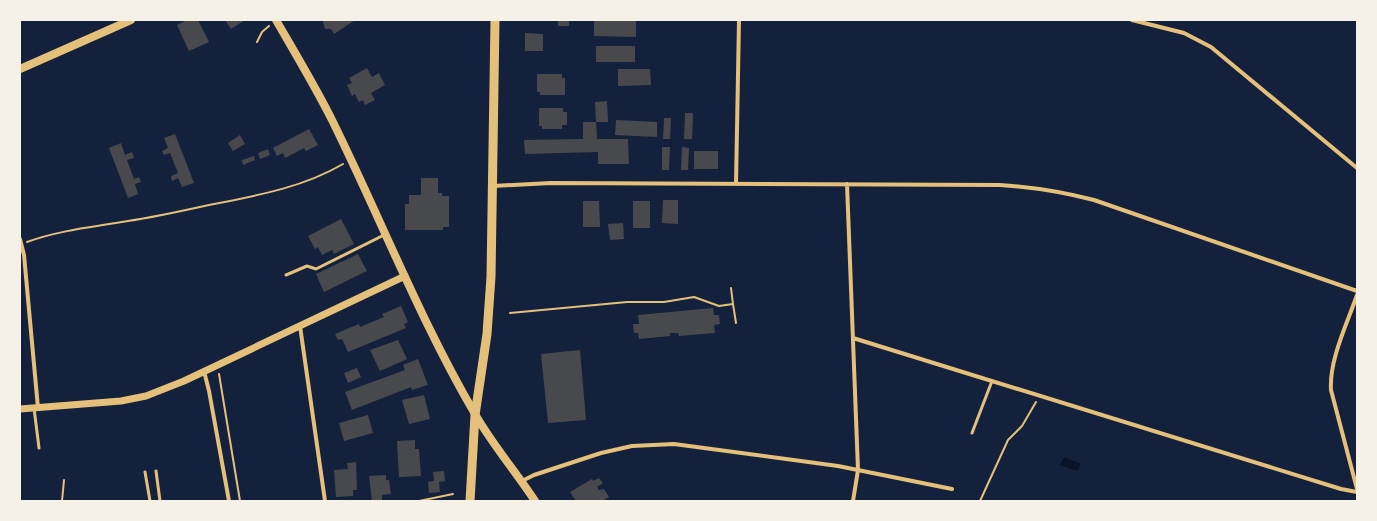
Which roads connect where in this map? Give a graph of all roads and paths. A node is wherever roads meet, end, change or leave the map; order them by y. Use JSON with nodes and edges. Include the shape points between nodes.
{"nodes":[{"id":1,"x":131,"y":20,"type":"edge"},
{"id":2,"x":276,"y":20,"type":"edge"},
{"id":3,"x":495,"y":20,"type":"edge"},
{"id":4,"x":739,"y":20,"type":"edge"},
{"id":5,"x":1132,"y":20,"type":"edge"},
{"id":6,"x":269,"y":26,"type":"dead end"},
{"id":7,"x":257,"y":42,"type":"dead end"},
{"id":8,"x":20,"y":69,"type":"edge"},
{"id":9,"x":343,"y":164,"type":"dead end"},
{"id":10,"x":1357,"y":168,"type":"edge"},
{"id":11,"x":736,"y":184,"type":"junction"},
{"id":12,"x":847,"y":184,"type":"junction"},
{"id":13,"x":493,"y":186,"type":"junction"},
{"id":14,"x":386,"y":234,"type":"junction"},
{"id":15,"x":21,"y":241,"type":"edge"},
{"id":16,"x":286,"y":275,"type":"dead end"},
{"id":17,"x":405,"y":276,"type":"junction"},
{"id":18,"x":731,"y":288,"type":"dead end"},
{"id":19,"x":1357,"y":291,"type":"edge"},
{"id":20,"x":1357,"y":295,"type":"edge"},
{"id":21,"x":733,"y":304,"type":"junction"},
{"id":22,"x":510,"y":313,"type":"dead end"},
{"id":23,"x":736,"y":323,"type":"dead end"},
{"id":24,"x":300,"y":326,"type":"junction"},
{"id":25,"x":853,"y":338,"type":"junction"},
{"id":26,"x":204,"y":371,"type":"junction"},
{"id":27,"x":219,"y":374,"type":"dead end"},
{"id":28,"x":992,"y":381,"type":"junction"},
{"id":29,"x":1040,"y":396,"type":"junction"},
{"id":30,"x":36,"y":408,"type":"junction"},
{"id":31,"x":20,"y":409,"type":"edge"},
{"id":32,"x":475,"y":415,"type":"junction"},
{"id":33,"x":972,"y":433,"type":"dead end"},
{"id":34,"x":39,"y":448,"type":"dead end"},
{"id":35,"x":858,"y":470,"type":"junction"},
{"id":36,"x":156,"y":471,"type":"dead end"},
{"id":37,"x":145,"y":472,"type":"dead end"},
{"id":38,"x":64,"y":480,"type":"dead end"},
{"id":39,"x":522,"y":481,"type":"junction"},
{"id":40,"x":952,"y":489,"type":"dead end"},
{"id":41,"x":1357,"y":490,"type":"edge"},
{"id":42,"x":453,"y":494,"type":"dead end"},
{"id":43,"x":62,"y":501,"type":"edge"},
{"id":44,"x":150,"y":501,"type":"edge"},
{"id":45,"x":160,"y":501,"type":"edge"},
{"id":46,"x":229,"y":501,"type":"edge"},
{"id":47,"x":240,"y":501,"type":"edge"},
{"id":48,"x":325,"y":501,"type":"edge"},
{"id":49,"x":419,"y":501,"type":"edge"},
{"id":50,"x":470,"y":501,"type":"edge"},
{"id":51,"x":535,"y":501,"type":"edge"},
{"id":52,"x":853,"y":501,"type":"edge"},
{"id":53,"x":980,"y":501,"type":"edge"}],
"edges":[{"from":1,"to":8,"type":"main road"},
{"from":2,"to":14,"type":"main road","via":[[329,113]]},
{"from":3,"to":13,"type":"main road"},
{"from":4,"to":11,"type":"street"},
{"from":5,"to":10,"type":"street","via":[[1184,33],[1211,47]]},
{"from":6,"to":7,"type":"path"},
{"from":9,"to":15,"type":"path","via":[[311,181],[257,195]]},
{"from":11,"to":12,"type":"street"},
{"from":11,"to":13,"type":"street","via":[[551,183]]},
{"from":12,"to":19,"type":"street","via":[[1000,185],[1073,194]]},
{"from":12,"to":25,"type":"street"},
{"from":13,"to":32,"type":"main road","via":[[487,334]]},
{"from":14,"to":16,"type":"lane","via":[[316,269],[307,266]]},
{"from":14,"to":17,"type":"main road"},
{"from":15,"to":30,"type":"street"},
{"from":17,"to":24,"type":"street"},
{"from":17,"to":32,"type":"main road"},
{"from":18,"to":21,"type":"path"},
{"from":20,"to":41,"type":"street","via":[[1333,363],[1330,381]]},
{"from":21,"to":22,"type":"path","via":[[719,306],[694,297],[653,303],[627,302]]},
{"from":21,"to":23,"type":"path"},
{"from":24,"to":26,"type":"street"},
{"from":24,"to":48,"type":"street"},
{"from":25,"to":28,"type":"street"},
{"from":25,"to":35,"type":"street"},
{"from":26,"to":30,"type":"street","via":[[160,391],[137,398]]},
{"from":26,"to":46,"type":"street"},
{"from":27,"to":47,"type":"path"},
{"from":28,"to":29,"type":"street"},
{"from":28,"to":33,"type":"lane"},
{"from":29,"to":41,"type":"street","via":[[1341,489]]},
{"from":29,"to":53,"type":"path","via":[[1022,426],[1008,440]]},
{"from":30,"to":31,"type":"street"},
{"from":30,"to":34,"type":"lane"},
{"from":32,"to":39,"type":"main road"},
{"from":32,"to":50,"type":"main road"},
{"from":35,"to":39,"type":"street","via":[[688,445],[657,443],[601,453]]},
{"from":35,"to":40,"type":"street"},
{"from":35,"to":52,"type":"street"},
{"from":36,"to":45,"type":"lane"},
{"from":37,"to":44,"type":"lane"},
{"from":38,"to":43,"type":"path"},
{"from":39,"to":51,"type":"main road"},
{"from":42,"to":49,"type":"path"}]}
